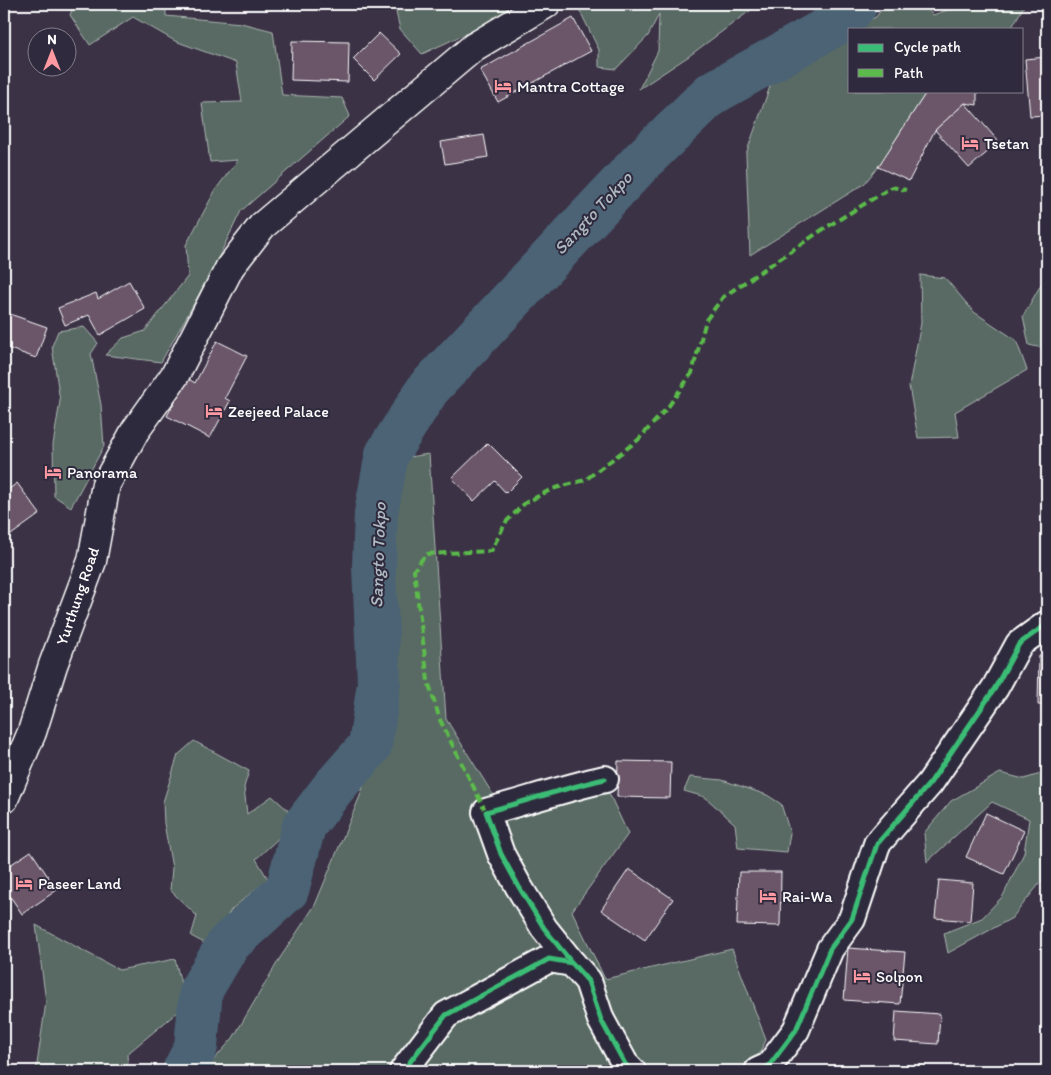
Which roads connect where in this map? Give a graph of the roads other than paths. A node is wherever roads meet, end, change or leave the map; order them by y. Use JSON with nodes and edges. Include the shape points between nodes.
{"nodes":[{"id":1,"x":546,"y":4,"type":"edge"},
{"id":2,"x":1047,"y":624,"type":"edge"},
{"id":3,"x":605,"y":779,"type":"dead end"},
{"id":4,"x":4,"y":799,"type":"edge"},
{"id":5,"x":572,"y":963,"type":"junction"},
{"id":6,"x":403,"y":1071,"type":"edge"},
{"id":7,"x":632,"y":1071,"type":"edge"},
{"id":8,"x":758,"y":1071,"type":"edge"}],
"edges":[{"from":1,"to":4,"type":"main road","name":"Yurthung Road","via":[[474,47],[262,226],[230,267],[175,374],[134,431],[106,484],[92,561],[32,732]]},
{"from":2,"to":8,"type":"street","via":[[1019,644],[995,688],[930,783],[877,844],[852,919],[830,949],[796,1030],[769,1066]]},
{"from":3,"to":5,"type":"street","via":[[563,788],[486,812],[501,854],[519,887],[544,928]]},
{"from":5,"to":6,"type":"street","via":[[549,959],[446,1015]]},
{"from":5,"to":7,"type":"street","via":[[588,981],[601,1020]]}]}
